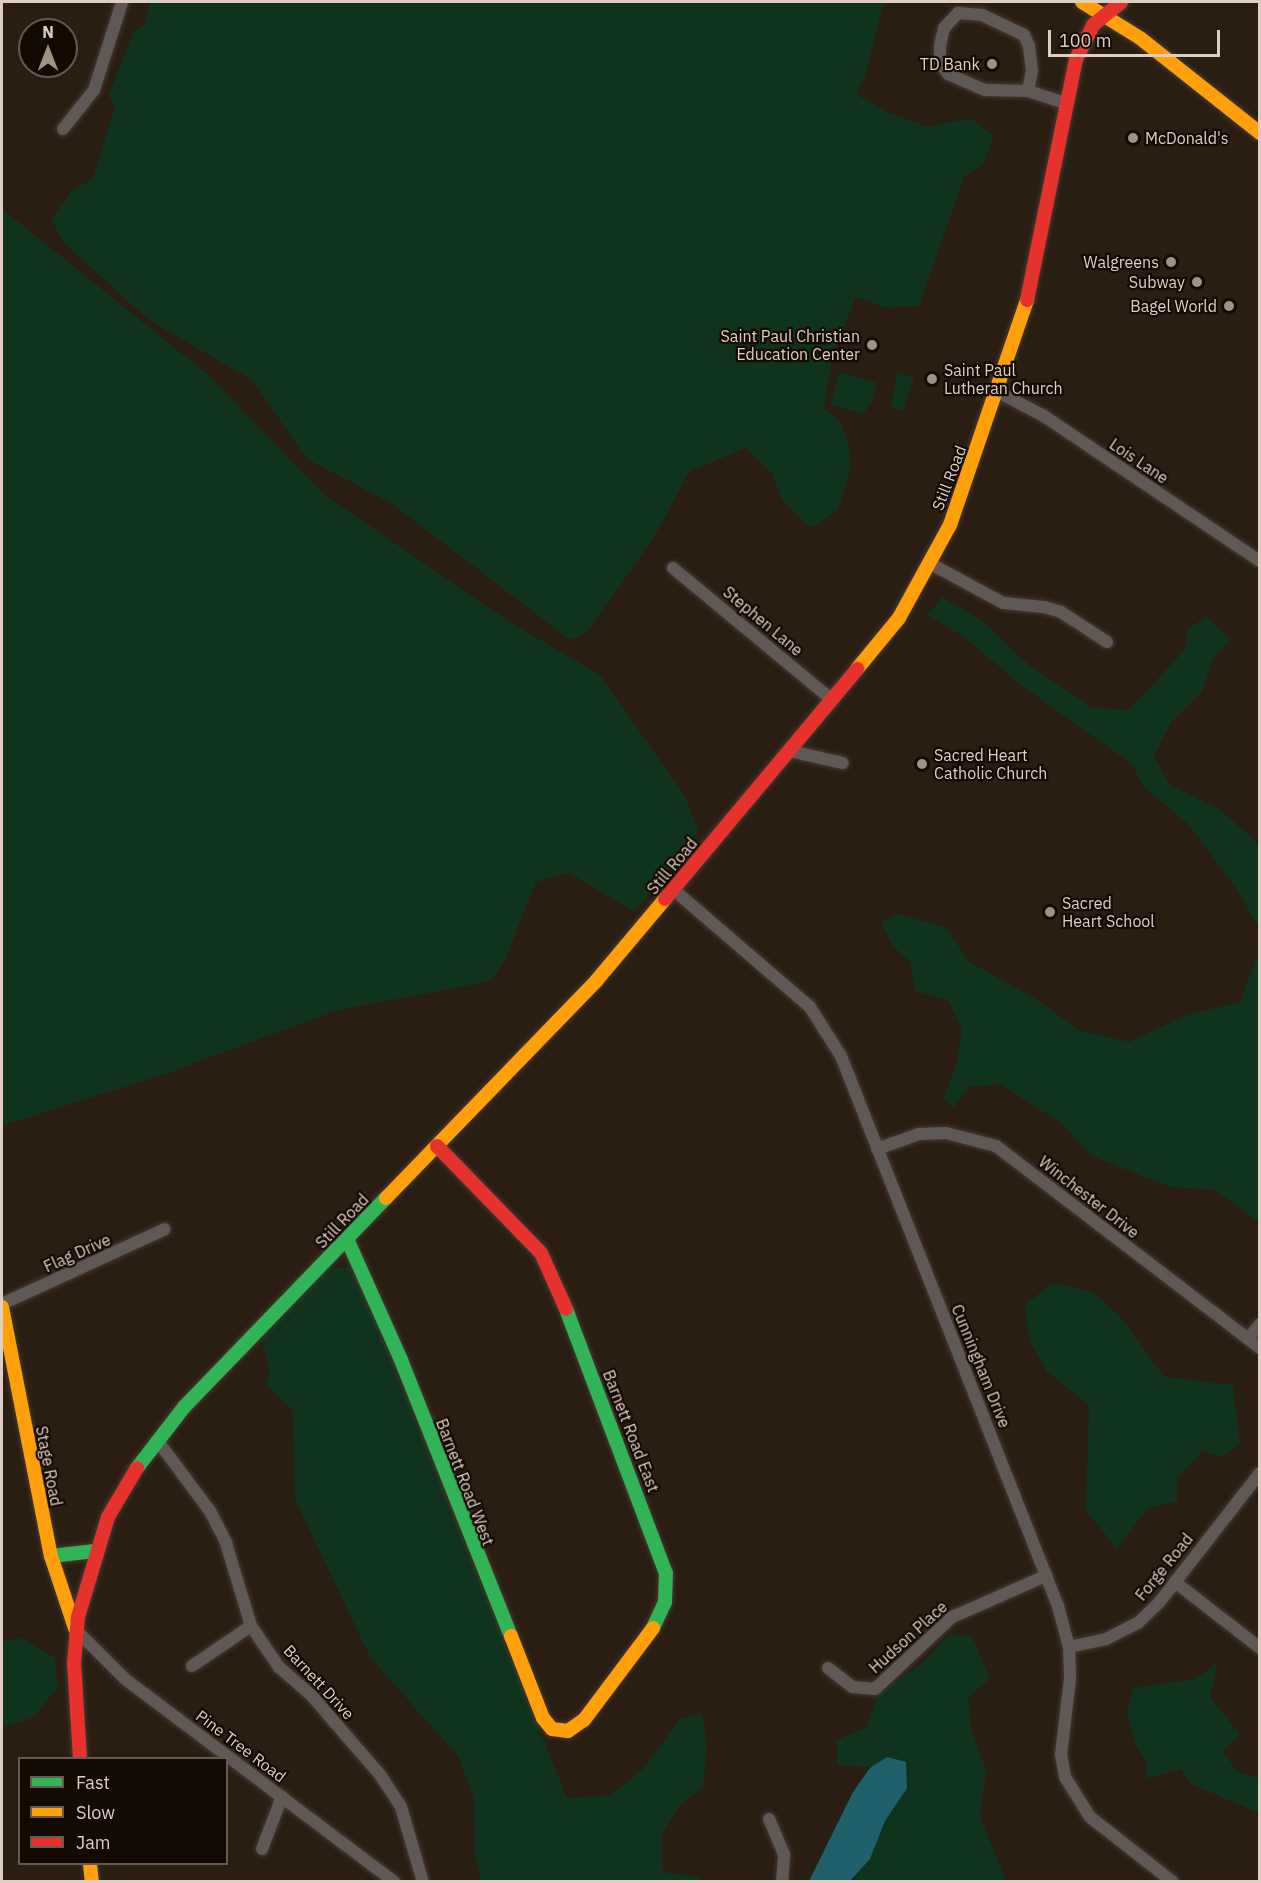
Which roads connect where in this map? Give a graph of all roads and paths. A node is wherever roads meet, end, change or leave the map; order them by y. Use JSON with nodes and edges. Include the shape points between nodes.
{"nodes":[{"id":1,"x":122,"y":2,"type":"edge"},
{"id":2,"x":1082,"y":2,"type":"edge"},
{"id":3,"x":1120,"y":2,"type":"edge"},
{"id":4,"x":957,"y":7,"type":"edge"},
{"id":5,"x":1105,"y":14,"type":"junction"},
{"id":6,"x":1028,"y":91,"type":"junction"},
{"id":7,"x":1065,"y":103,"type":"junction"},
{"id":8,"x":63,"y":129,"type":"dead end"},
{"id":9,"x":1260,"y":133,"type":"edge"},
{"id":10,"x":998,"y":392,"type":"junction"},
{"id":11,"x":1260,"y":561,"type":"edge"},
{"id":12,"x":931,"y":564,"type":"junction"},
{"id":13,"x":673,"y":568,"type":"dead end"},
{"id":14,"x":1107,"y":642,"type":"dead end"},
{"id":15,"x":832,"y":700,"type":"junction"},
{"id":16,"x":790,"y":751,"type":"junction"},
{"id":17,"x":843,"y":763,"type":"dead end"},
{"id":18,"x":674,"y":890,"type":"junction"},
{"id":19,"x":437,"y":1146,"type":"junction"},
{"id":20,"x":878,"y":1149,"type":"junction"},
{"id":21,"x":165,"y":1229,"type":"dead end"},
{"id":22,"x":346,"y":1239,"type":"junction"},
{"id":23,"x":2,"y":1306,"type":"edge"},
{"id":24,"x":1260,"y":1324,"type":"edge"},
{"id":25,"x":1248,"y":1339,"type":"junction"},
{"id":26,"x":1260,"y":1348,"type":"edge"},
{"id":27,"x":157,"y":1440,"type":"junction"},
{"id":28,"x":1260,"y":1473,"type":"edge"},
{"id":29,"x":95,"y":1551,"type":"junction"},
{"id":30,"x":51,"y":1556,"type":"junction"},
{"id":31,"x":1046,"y":1576,"type":"junction"},
{"id":32,"x":1175,"y":1582,"type":"junction"},
{"id":33,"x":251,"y":1626,"type":"junction"},
{"id":34,"x":76,"y":1630,"type":"junction"},
{"id":35,"x":1069,"y":1647,"type":"junction"},
{"id":36,"x":1260,"y":1648,"type":"edge"},
{"id":37,"x":192,"y":1666,"type":"dead end"},
{"id":38,"x":828,"y":1668,"type":"dead end"},
{"id":39,"x":559,"y":1732,"type":"joint"},
{"id":40,"x":80,"y":1757,"type":"edge"},
{"id":41,"x":282,"y":1797,"type":"junction"},
{"id":42,"x":769,"y":1818,"type":"dead end"},
{"id":43,"x":261,"y":1849,"type":"dead end"},
{"id":44,"x":90,"y":1865,"type":"edge"},
{"id":45,"x":92,"y":1881,"type":"edge"},
{"id":46,"x":394,"y":1881,"type":"edge"},
{"id":47,"x":423,"y":1881,"type":"edge"},
{"id":48,"x":782,"y":1881,"type":"edge"},
{"id":49,"x":1173,"y":1881,"type":"edge"}],
"edges":[{"from":1,"to":8,"type":"street","via":[[94,90]]},
{"from":2,"to":5,"type":"main road"},
{"from":3,"to":5,"type":"main road","name":"Still Road"},
{"from":4,"to":6,"type":"street","via":[[1024,35],[1032,71]]},
{"from":4,"to":6,"type":"street","via":[[944,28],[940,46],[940,62],[948,74],[985,90]]},
{"from":5,"to":7,"type":"main road","name":"Still Road","via":[[1085,36]]},
{"from":5,"to":9,"type":"main road"},
{"from":6,"to":7,"type":"street"},
{"from":7,"to":10,"type":"main road","name":"Still Road","via":[[1058,160],[1030,290]]},
{"from":10,"to":11,"type":"street","name":"Lois Lane","via":[[1044,416]]},
{"from":10,"to":12,"type":"main road","name":"Still Road","via":[[950,525]]},
{"from":12,"to":14,"type":"street","via":[[1003,603],[1044,606],[1061,612]]},
{"from":12,"to":15,"type":"main road","name":"Still Road","via":[[899,618]]},
{"from":13,"to":15,"type":"street","name":"Stephen Lane"},
{"from":15,"to":16,"type":"main road","name":"Still Road"},
{"from":16,"to":17,"type":"street"},
{"from":16,"to":18,"type":"main road","name":"Still Road"},
{"from":18,"to":19,"type":"main road","name":"Still Road","via":[[597,980]]},
{"from":18,"to":20,"type":"street","name":"Cunningham Drive","via":[[810,1007],[841,1056]]},
{"from":19,"to":22,"type":"main road","name":"Still Road"},
{"from":19,"to":39,"type":"main road","name":"Barnett Road East","via":[[541,1252],[554,1276],[666,1573],[666,1602],[652,1630],[584,1720]]},
{"from":20,"to":25,"type":"street","name":"Winchester Drive","via":[[919,1134],[946,1132],[996,1146]]},
{"from":20,"to":31,"type":"street","name":"Cunningham Drive"},
{"from":21,"to":23,"type":"street","name":"Flag Drive"},
{"from":22,"to":27,"type":"main road","name":"Still Road"},
{"from":22,"to":39,"type":"main road","name":"Barnett Road West","via":[[401,1360],[543,1718]]},
{"from":23,"to":30,"type":"main road","name":"Stage Road"},
{"from":24,"to":25,"type":"street"},
{"from":25,"to":26,"type":"street","name":"Winchester Drive"},
{"from":27,"to":29,"type":"main road","name":"Still Road","via":[[125,1484]]},
{"from":27,"to":33,"type":"street","name":"Barnett Drive","via":[[210,1511],[226,1543]]},
{"from":28,"to":32,"type":"street","name":"Forge Road"},
{"from":29,"to":30,"type":"main road"},
{"from":29,"to":34,"type":"main road","name":"Still Road"},
{"from":30,"to":34,"type":"main road","name":"Stage Road"},
{"from":31,"to":35,"type":"street","name":"Cunningham Drive"},
{"from":31,"to":38,"type":"street","name":"Hudson Place","via":[[952,1617],[875,1689],[852,1687]]},
{"from":32,"to":35,"type":"street","name":"Forge Road","via":[[1158,1604],[1125,1630]]},
{"from":32,"to":36,"type":"street"},
{"from":33,"to":37,"type":"street"},
{"from":33,"to":47,"type":"street","name":"Barnett Drive","via":[[279,1667],[312,1696],[381,1776],[405,1815]]},
{"from":34,"to":40,"type":"main road"},
{"from":34,"to":41,"type":"street","name":"Pine Tree Road","via":[[125,1680]]},
{"from":35,"to":49,"type":"street","name":"Cunningham Drive","via":[[1070,1679],[1061,1754],[1065,1777],[1090,1817]]},
{"from":41,"to":43,"type":"street"},
{"from":41,"to":46,"type":"street","name":"Pine Tree Road"},
{"from":42,"to":48,"type":"street","via":[[784,1855]]},
{"from":44,"to":45,"type":"main road"}]}
